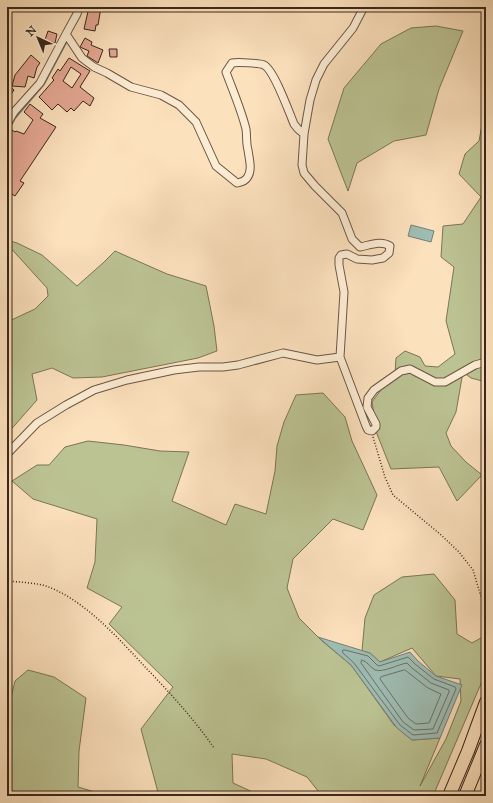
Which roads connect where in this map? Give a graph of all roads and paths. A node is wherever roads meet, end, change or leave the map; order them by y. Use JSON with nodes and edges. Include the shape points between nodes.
{"nodes":[{"id":1,"x":79,"y":7,"type":"edge"},
{"id":2,"x":364,"y":7,"type":"edge"},
{"id":3,"x":68,"y":37,"type":"junction"},
{"id":4,"x":7,"y":124,"type":"edge"},
{"id":5,"x":304,"y":134,"type":"junction"},
{"id":6,"x":340,"y":357,"type":"junction"},
{"id":7,"x":486,"y":362,"type":"edge"},
{"id":8,"x":372,"y":431,"type":"junction"},
{"id":9,"x":7,"y":454,"type":"edge"},
{"id":10,"x":7,"y":581,"type":"edge"},
{"id":11,"x":483,"y":611,"type":"dead end"},
{"id":12,"x":486,"y":702,"type":"edge"},
{"id":13,"x":486,"y":745,"type":"edge"},
{"id":14,"x":214,"y":748,"type":"dead end"},
{"id":15,"x":449,"y":796,"type":"edge"},
{"id":16,"x":465,"y":796,"type":"edge"}],
"edges":[{"from":1,"to":3,"type":"street"},
{"from":2,"to":5,"type":"street","via":[[354,28],[324,64],[316,80]]},
{"from":3,"to":4,"type":"street","via":[[40,83],[14,112]]},
{"from":3,"to":5,"type":"street","via":[[82,58],[94,67],[131,87],[161,94],[179,105],[196,122],[216,166],[237,184],[248,177],[250,160],[246,130],[226,72],[232,63],[263,65],[275,79],[294,124]]},
{"from":5,"to":6,"type":"street","via":[[304,173],[342,213],[352,239],[360,247],[380,242],[390,246],[389,253],[383,258],[357,259],[347,254],[339,258],[344,292]]},
{"from":6,"to":8,"type":"street","via":[[366,426]]},
{"from":6,"to":9,"type":"street","via":[[317,360],[283,353],[238,365],[174,370],[127,380],[94,390],[66,405],[37,424]]},
{"from":7,"to":8,"type":"street","via":[[475,365],[445,382],[434,382],[410,369],[401,371],[374,390],[368,398],[367,407],[376,424]]},
{"from":8,"to":11,"type":"path","via":[[393,495],[440,534],[473,570]]},
{"from":10,"to":14,"type":"path","via":[[45,586],[68,596],[90,612],[171,695],[203,731]]},
{"from":12,"to":15,"type":"highway"},
{"from":13,"to":16,"type":"highway"}]}
